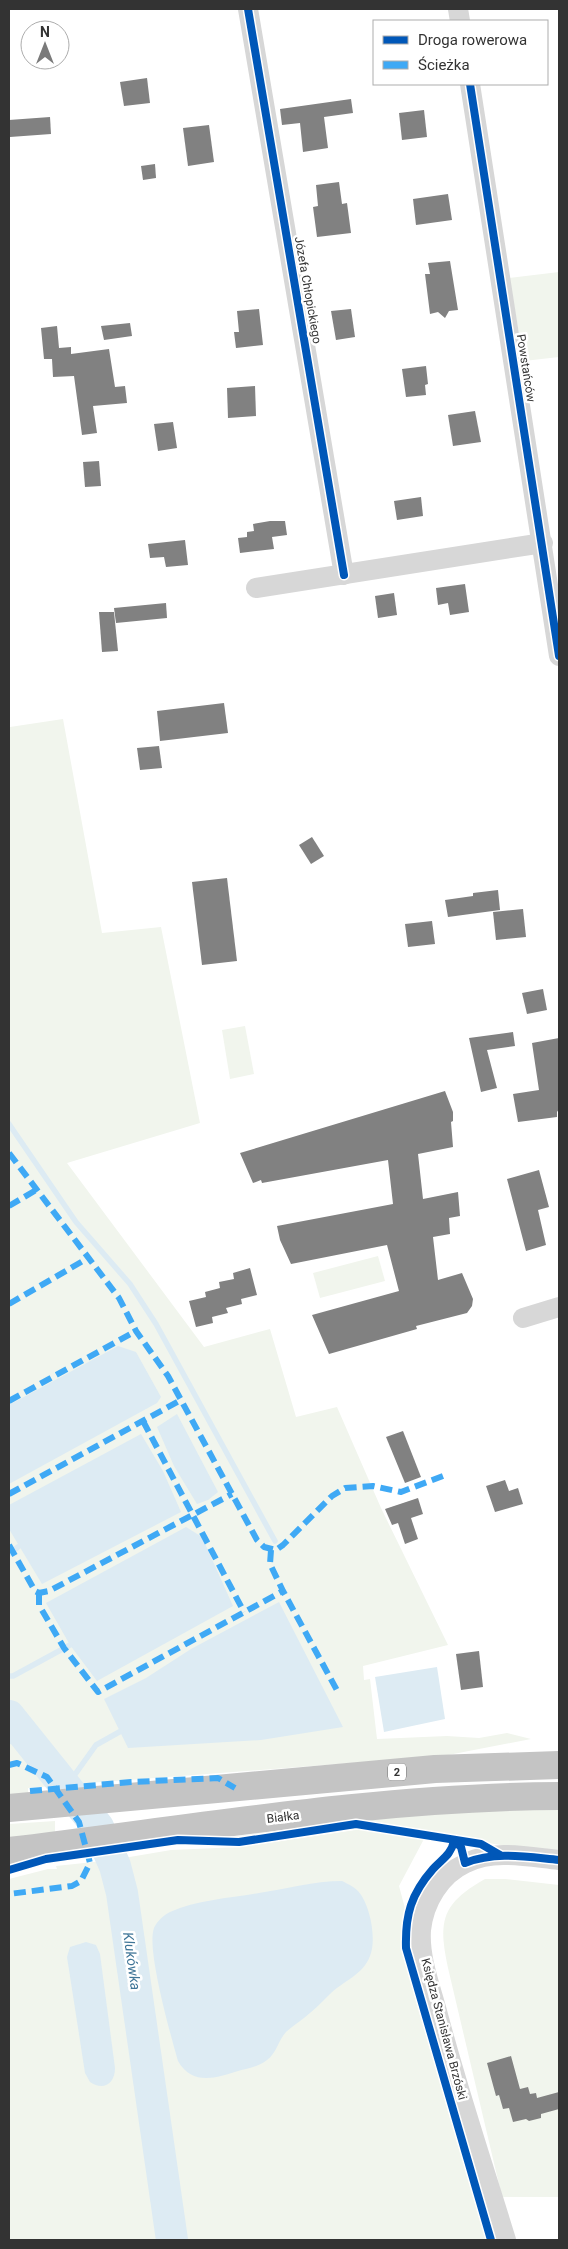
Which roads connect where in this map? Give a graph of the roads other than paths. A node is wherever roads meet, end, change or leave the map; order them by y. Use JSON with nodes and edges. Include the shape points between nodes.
{"nodes":[{"id":1,"x":248,"y":9,"type":"edge"},
{"id":2,"x":470,"y":85,"type":"edge"},
{"id":3,"x":543,"y":543,"type":"junction"},
{"id":4,"x":344,"y":575,"type":"junction"},
{"id":5,"x":256,"y":588,"type":"dead end"},
{"id":6,"x":559,"y":656,"type":"edge"},
{"id":7,"x":559,"y":1308,"type":"edge"},
{"id":8,"x":523,"y":1318,"type":"dead end"},
{"id":9,"x":559,"y":1765,"type":"edge"},
{"id":10,"x":559,"y":1796,"type":"edge"},
{"id":11,"x":21,"y":1807,"type":"edge"},
{"id":12,"x":9,"y":1851,"type":"edge"},
{"id":13,"x":559,"y":1860,"type":"edge"},
{"id":14,"x":506,"y":2240,"type":"edge"}],
"edges":[{"from":1,"to":4,"type":"street","name":"Józefa Chłopickiego"},
{"from":2,"to":3,"type":"street","name":"Powstańców"},
{"from":3,"to":4,"type":"street"},
{"from":3,"to":6,"type":"street","name":"Powstańców"},
{"from":4,"to":5,"type":"street"},
{"from":7,"to":8,"type":"street"},
{"from":9,"to":11,"type":"highway","number":"2","via":[[435,1769]]},
{"from":10,"to":12,"type":"highway","name":"Białka","via":[[407,1804]]},
{"from":13,"to":14,"type":"street","name":"Księdza Stanisława Brzóski","via":[[500,1855],[465,1863],[436,1888],[422,1924],[425,1963],[442,2028]]}]}
